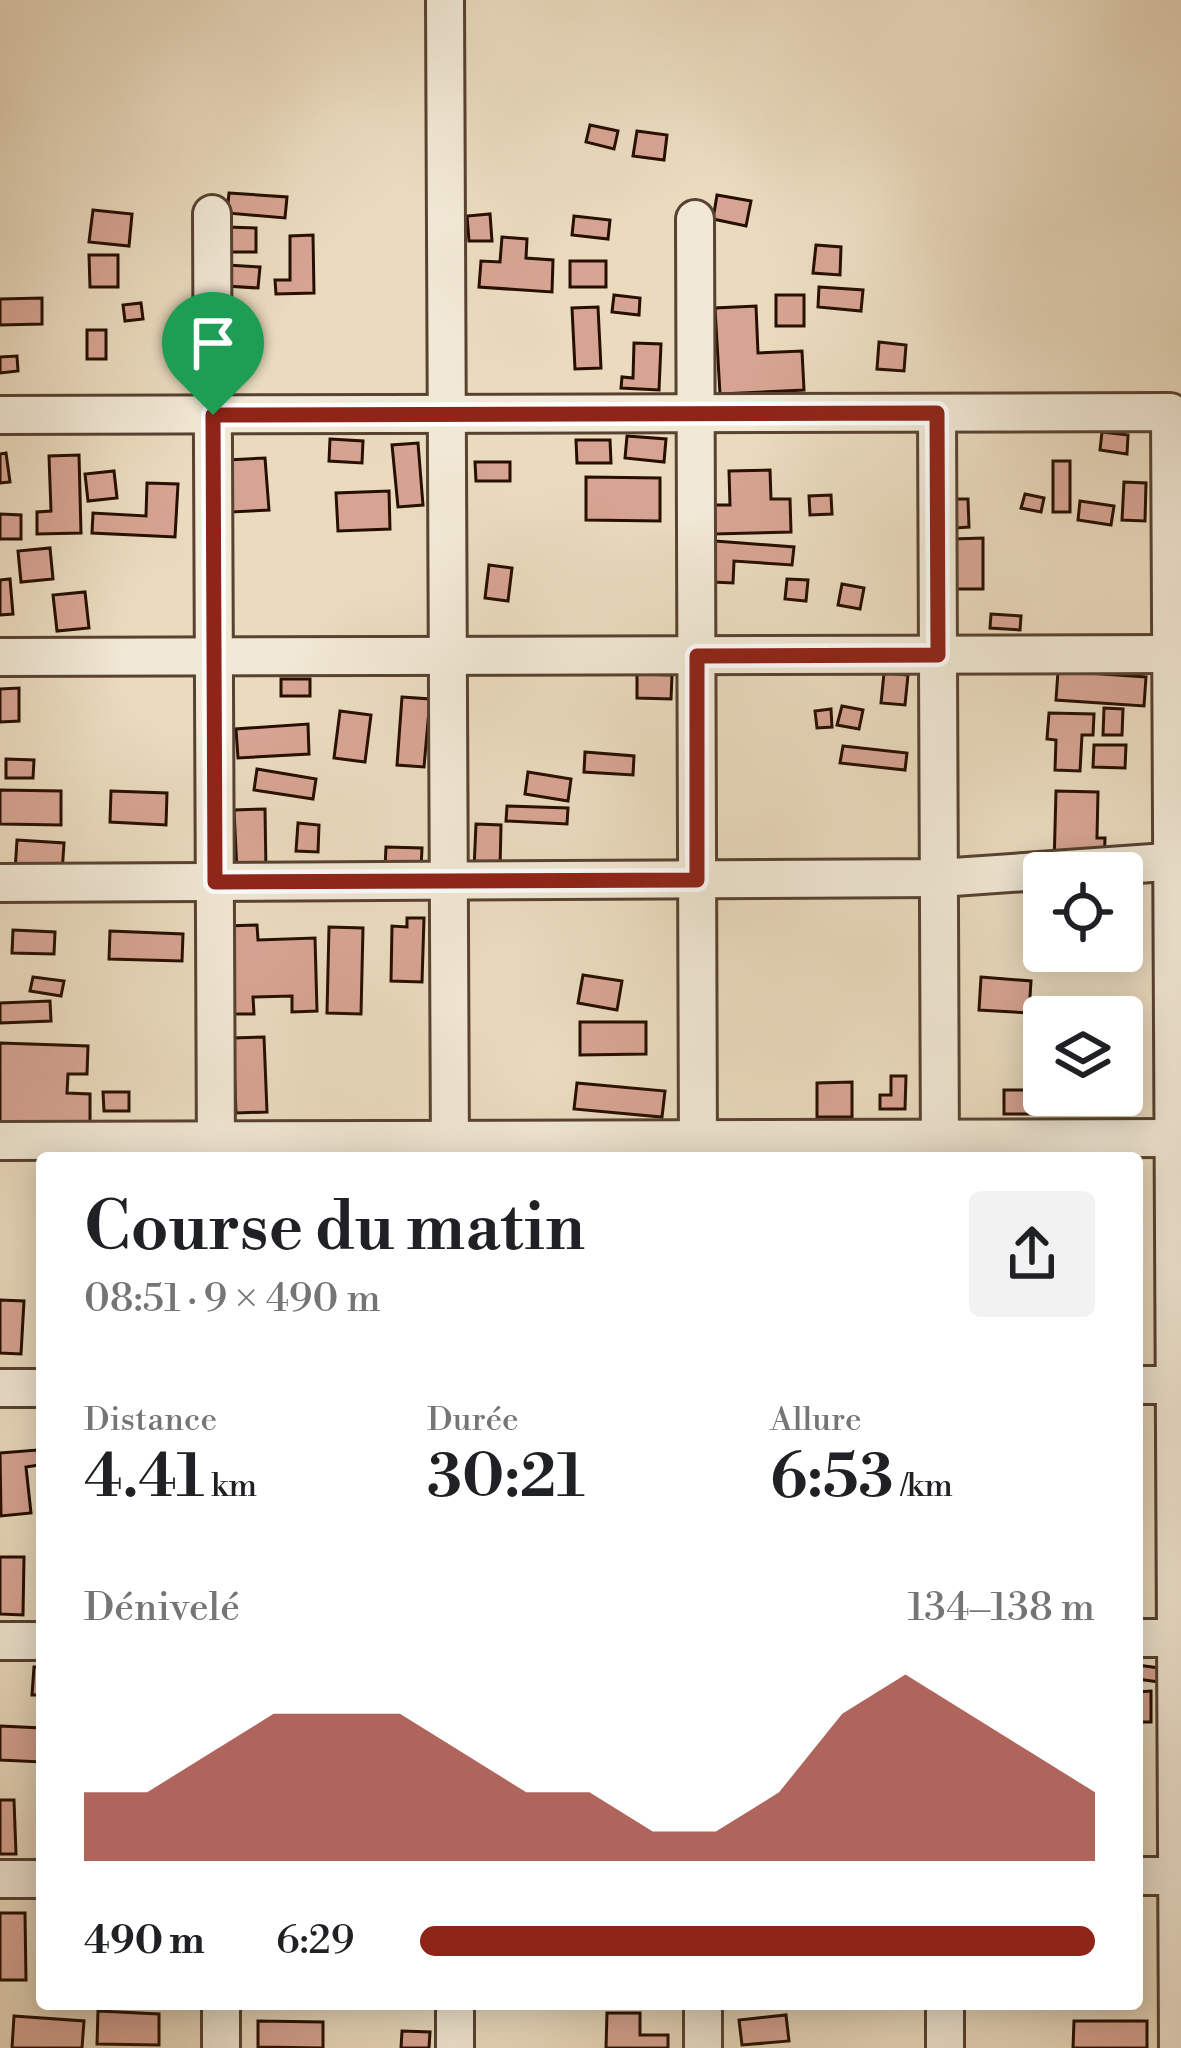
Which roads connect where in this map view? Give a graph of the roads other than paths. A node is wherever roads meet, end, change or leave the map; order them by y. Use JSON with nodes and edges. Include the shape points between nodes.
{"nodes":[{"id":1,"x":445,"y":0,"type":"edge"},
{"id":2,"x":212,"y":214,"type":"dead end"},
{"id":3,"x":694,"y":219,"type":"dead end"},
{"id":4,"x":695,"y":413,"type":"junction"},
{"id":5,"x":937,"y":413,"type":"junction"},
{"id":6,"x":447,"y":414,"type":"junction"},
{"id":7,"x":0,"y":415,"type":"edge"},
{"id":8,"x":213,"y":415,"type":"junction"},
{"id":9,"x":1176,"y":496,"type":"edge"},
{"id":10,"x":1171,"y":654,"type":"junction"},
{"id":11,"x":938,"y":655,"type":"junction"},
{"id":12,"x":448,"y":656,"type":"junction"},
{"id":13,"x":697,"y":656,"type":"junction"},
{"id":14,"x":214,"y":657,"type":"junction"},
{"id":15,"x":0,"y":658,"type":"edge"},
{"id":16,"x":1176,"y":861,"type":"edge"},
{"id":17,"x":939,"y":878,"type":"junction"},
{"id":18,"x":697,"y":880,"type":"junction"},
{"id":19,"x":449,"y":881,"type":"junction"},
{"id":20,"x":215,"y":882,"type":"junction"},
{"id":21,"x":0,"y":883,"type":"edge"},
{"id":22,"x":1173,"y":1138,"type":"junction"},
{"id":23,"x":0,"y":1141,"type":"edge"},
{"id":24,"x":940,"y":1148,"type":"edge"},
{"id":25,"x":216,"y":1149,"type":"edge"},
{"id":26,"x":450,"y":1149,"type":"edge"},
{"id":27,"x":698,"y":1149,"type":"edge"},
{"id":28,"x":1143,"y":1385,"type":"edge"},
{"id":29,"x":1178,"y":1385,"type":"edge"},
{"id":30,"x":0,"y":1388,"type":"edge"},
{"id":31,"x":36,"y":1388,"type":"edge"},
{"id":32,"x":1143,"y":1638,"type":"edge"},
{"id":33,"x":1178,"y":1638,"type":"edge"},
{"id":34,"x":0,"y":1641,"type":"edge"},
{"id":35,"x":36,"y":1641,"type":"edge"},
{"id":36,"x":1143,"y":1876,"type":"edge"},
{"id":37,"x":1179,"y":1876,"type":"edge"},
{"id":38,"x":0,"y":1879,"type":"edge"},
{"id":39,"x":36,"y":1879,"type":"edge"},
{"id":40,"x":220,"y":2010,"type":"edge"},
{"id":41,"x":454,"y":2010,"type":"edge"},
{"id":42,"x":703,"y":2010,"type":"edge"},
{"id":43,"x":945,"y":2010,"type":"edge"},
{"id":44,"x":221,"y":2048,"type":"edge"},
{"id":45,"x":455,"y":2048,"type":"edge"},
{"id":46,"x":703,"y":2048,"type":"edge"},
{"id":47,"x":945,"y":2048,"type":"edge"},
{"id":48,"x":1178,"y":2048,"type":"edge"}],
"edges":[{"from":1,"to":6,"type":"street"},
{"from":2,"to":8,"type":"street"},
{"from":3,"to":4,"type":"street"},
{"from":4,"to":5,"type":"street"},
{"from":4,"to":6,"type":"street"},
{"from":4,"to":13,"type":"street"},
{"from":5,"to":9,"type":"street","via":[[1170,412]]},
{"from":5,"to":11,"type":"street"},
{"from":6,"to":8,"type":"street"},
{"from":6,"to":12,"type":"street"},
{"from":7,"to":8,"type":"street"},
{"from":8,"to":14,"type":"street"},
{"from":9,"to":10,"type":"street"},
{"from":10,"to":11,"type":"street"},
{"from":10,"to":16,"type":"street"},
{"from":11,"to":13,"type":"street"},
{"from":11,"to":17,"type":"street"},
{"from":12,"to":13,"type":"street"},
{"from":12,"to":14,"type":"street"},
{"from":12,"to":19,"type":"street"},
{"from":13,"to":18,"type":"street"},
{"from":14,"to":15,"type":"street"},
{"from":14,"to":20,"type":"street"},
{"from":16,"to":17,"type":"street"},
{"from":16,"to":22,"type":"street"},
{"from":17,"to":18,"type":"street"},
{"from":17,"to":24,"type":"street"},
{"from":18,"to":19,"type":"street"},
{"from":18,"to":27,"type":"street"},
{"from":19,"to":20,"type":"street"},
{"from":19,"to":26,"type":"street"},
{"from":20,"to":21,"type":"street"},
{"from":20,"to":25,"type":"street"},
{"from":22,"to":24,"type":"street"},
{"from":22,"to":29,"type":"street"},
{"from":23,"to":25,"type":"street"},
{"from":24,"to":27,"type":"street"},
{"from":25,"to":26,"type":"street"},
{"from":26,"to":27,"type":"street"},
{"from":28,"to":29,"type":"street"},
{"from":29,"to":33,"type":"street"},
{"from":30,"to":31,"type":"street"},
{"from":32,"to":33,"type":"street"},
{"from":33,"to":37,"type":"street"},
{"from":34,"to":35,"type":"street"},
{"from":36,"to":37,"type":"street"},
{"from":37,"to":48,"type":"street"},
{"from":38,"to":39,"type":"street"},
{"from":40,"to":44,"type":"street"},
{"from":41,"to":45,"type":"street"},
{"from":42,"to":46,"type":"street"},
{"from":43,"to":47,"type":"street"}]}
